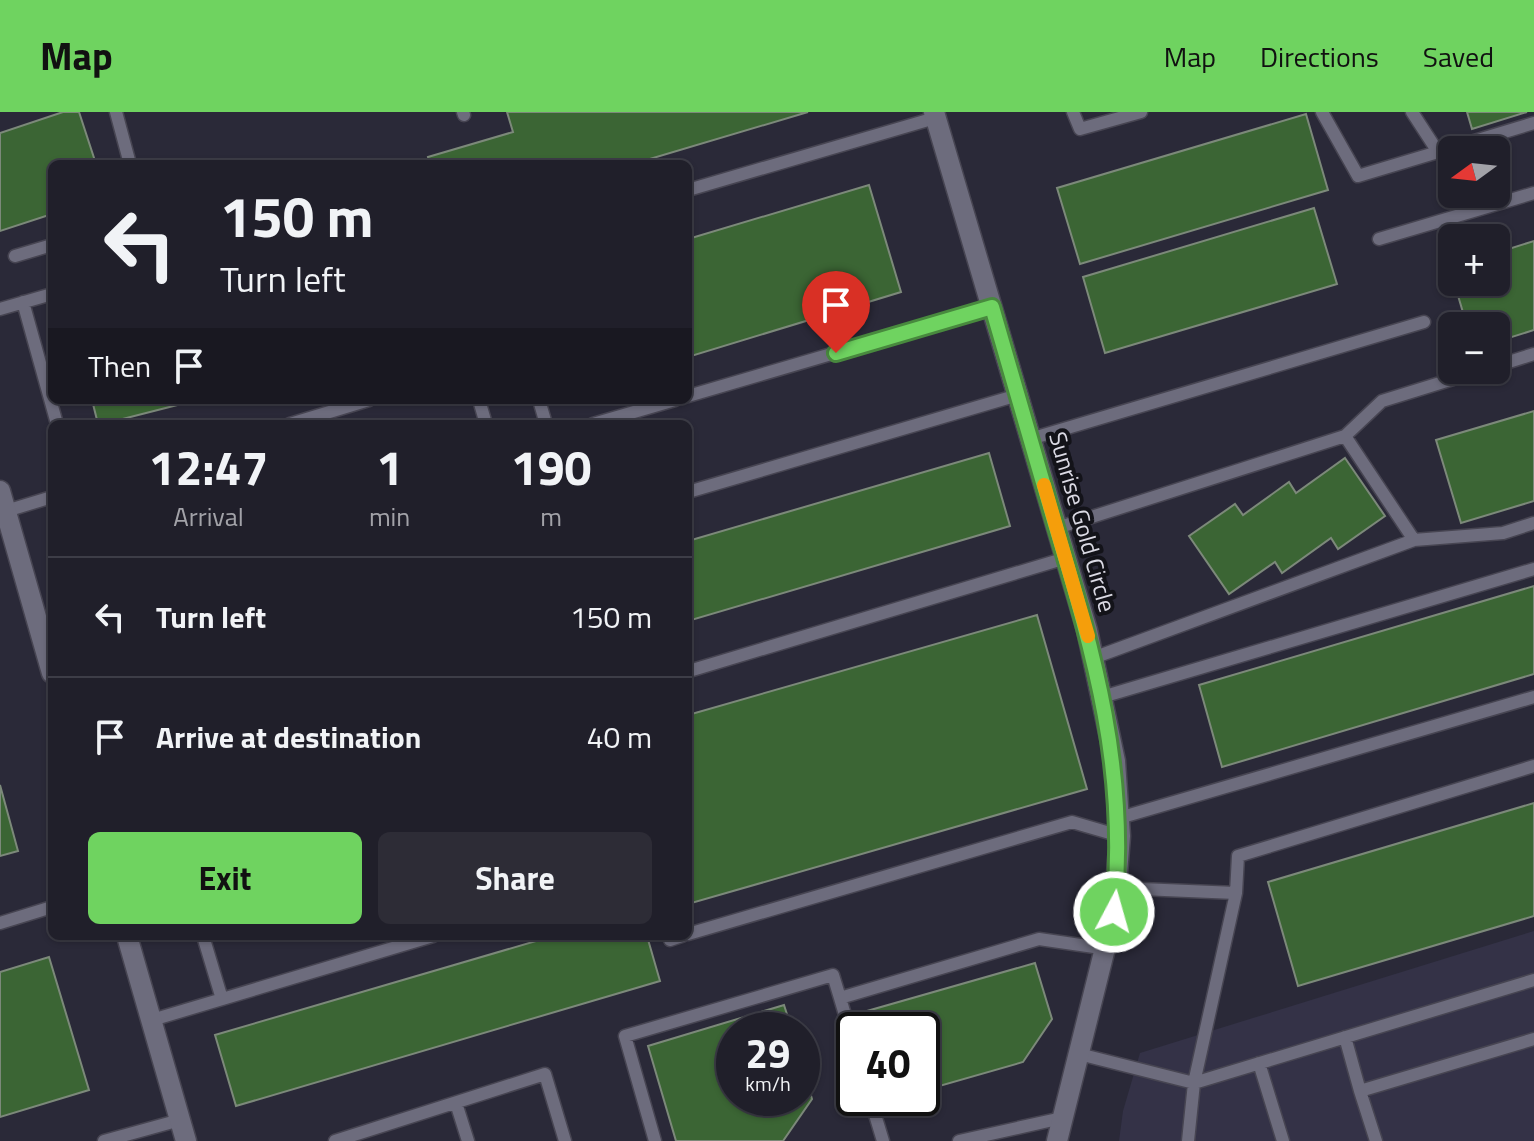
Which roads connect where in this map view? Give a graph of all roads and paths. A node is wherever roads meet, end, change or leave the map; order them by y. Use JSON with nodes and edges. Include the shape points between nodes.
{"nodes":[{"id":1,"x":116,"y":112,"type":"edge"},
{"id":2,"x":1073,"y":112,"type":"edge"},
{"id":3,"x":1141,"y":112,"type":"edge"},
{"id":4,"x":1322,"y":112,"type":"edge"},
{"id":5,"x":1412,"y":112,"type":"edge"},
{"id":6,"x":934,"y":115,"type":"edge"},
{"id":7,"x":1534,"y":123,"type":"edge"},
{"id":8,"x":1491,"y":136,"type":"edge"},
{"id":9,"x":1438,"y":152,"type":"joint"},
{"id":10,"x":129,"y":160,"type":"edge"},
{"id":11,"x":692,"y":189,"type":"edge"},
{"id":12,"x":1534,"y":193,"type":"edge"},
{"id":13,"x":1379,"y":239,"type":"dead end"},
{"id":14,"x":48,"y":246,"type":"edge"},
{"id":15,"x":15,"y":256,"type":"dead end"},
{"id":16,"x":48,"y":295,"type":"edge"},
{"id":17,"x":23,"y":302,"type":"junction"},
{"id":18,"x":992,"y":307,"type":"junction"},
{"id":19,"x":0,"y":309,"type":"edge"},
{"id":20,"x":1424,"y":322,"type":"dead end"},
{"id":21,"x":1534,"y":354,"type":"edge"},
{"id":22,"x":1510,"y":362,"type":"edge"},
{"id":23,"x":1438,"y":384,"type":"edge"},
{"id":24,"x":48,"y":392,"type":"edge"},
{"id":25,"x":692,"y":395,"type":"edge"},
{"id":26,"x":1018,"y":395,"type":"junction"},
{"id":27,"x":356,"y":404,"type":"edge"},
{"id":28,"x":661,"y":404,"type":"edge"},
{"id":29,"x":303,"y":420,"type":"edge"},
{"id":30,"x":607,"y":420,"type":"edge"},
{"id":31,"x":1345,"y":436,"type":"junction"},
{"id":32,"x":1030,"y":439,"type":"junction"},
{"id":33,"x":0,"y":491,"type":"edge"},
{"id":34,"x":692,"y":491,"type":"edge"},
{"id":35,"x":48,"y":498,"type":"edge"},
{"id":36,"x":6,"y":511,"type":"junction"},
{"id":37,"x":1534,"y":523,"type":"edge"},
{"id":38,"x":1057,"y":528,"type":"junction"},
{"id":39,"x":1414,"y":540,"type":"junction"},
{"id":40,"x":1066,"y":558,"type":"junction"},
{"id":41,"x":1534,"y":569,"type":"edge"},
{"id":42,"x":1093,"y":658,"type":"junction"},
{"id":43,"x":48,"y":659,"type":"edge"},
{"id":44,"x":692,"y":670,"type":"edge"},
{"id":45,"x":1102,"y":697,"type":"junction"},
{"id":46,"x":1534,"y":697,"type":"edge"},
{"id":47,"x":1534,"y":766,"type":"edge"},
{"id":48,"x":1119,"y":827,"type":"junction"},
{"id":49,"x":1117,"y":888,"type":"junction"},
{"id":50,"x":1236,"y":893,"type":"junction"},
{"id":51,"x":48,"y":908,"type":"edge"},
{"id":52,"x":0,"y":923,"type":"edge"},
{"id":53,"x":692,"y":933,"type":"edge"},
{"id":54,"x":128,"y":940,"type":"edge"},
{"id":55,"x":204,"y":940,"type":"edge"},
{"id":56,"x":420,"y":940,"type":"edge"},
{"id":57,"x":1108,"y":949,"type":"junction"},
{"id":58,"x":1534,"y":980,"type":"edge"},
{"id":59,"x":840,"y":998,"type":"junction"},
{"id":60,"x":222,"y":999,"type":"junction"},
{"id":61,"x":844,"y":1012,"type":"edge"},
{"id":62,"x":152,"y":1020,"type":"junction"},
{"id":63,"x":1345,"y":1037,"type":"junction"},
{"id":64,"x":1534,"y":1039,"type":"edge"},
{"id":65,"x":1079,"y":1054,"type":"junction"},
{"id":66,"x":1259,"y":1063,"type":"junction"},
{"id":67,"x":1194,"y":1083,"type":"junction"},
{"id":68,"x":1360,"y":1091,"type":"junction"},
{"id":69,"x":456,"y":1103,"type":"junction"},
{"id":70,"x":875,"y":1116,"type":"edge"},
{"id":71,"x":1062,"y":1118,"type":"junction"},
{"id":72,"x":180,"y":1120,"type":"junction"},
{"id":73,"x":104,"y":1141,"type":"edge"},
{"id":74,"x":186,"y":1141,"type":"edge"},
{"id":75,"x":335,"y":1141,"type":"edge"},
{"id":76,"x":468,"y":1141,"type":"edge"},
{"id":77,"x":565,"y":1141,"type":"edge"},
{"id":78,"x":655,"y":1141,"type":"edge"},
{"id":79,"x":883,"y":1141,"type":"edge"},
{"id":80,"x":959,"y":1141,"type":"edge"},
{"id":81,"x":1057,"y":1141,"type":"edge"},
{"id":82,"x":1188,"y":1141,"type":"edge"},
{"id":83,"x":1283,"y":1141,"type":"edge"},
{"id":84,"x":1376,"y":1141,"type":"edge"}],
"edges":[{"from":1,"to":10,"type":"lane"},
{"from":2,"to":3,"type":"lane","via":[[1080,129]]},
{"from":4,"to":9,"type":"lane","via":[[1358,176]]},
{"from":5,"to":9,"type":"lane"},
{"from":6,"to":11,"type":"lane"},
{"from":6,"to":18,"type":"street","name":"Sunrise Gold Circle"},
{"from":7,"to":8,"type":"lane"},
{"from":12,"to":13,"type":"lane"},
{"from":14,"to":15,"type":"lane"},
{"from":16,"to":17,"type":"lane"},
{"from":17,"to":19,"type":"lane"},
{"from":17,"to":24,"type":"lane"},
{"from":18,"to":25,"type":"lane"},
{"from":18,"to":26,"type":"street","name":"Sunrise Gold Circle"},
{"from":20,"to":32,"type":"lane"},
{"from":21,"to":22,"type":"lane"},
{"from":23,"to":31,"type":"lane","via":[[1382,401]]},
{"from":26,"to":32,"type":"street","name":"Sunrise Gold Circle"},
{"from":26,"to":34,"type":"lane"},
{"from":27,"to":29,"type":"lane"},
{"from":28,"to":30,"type":"lane"},
{"from":31,"to":38,"type":"lane"},
{"from":31,"to":39,"type":"lane"},
{"from":32,"to":38,"type":"street","name":"Sunrise Gold Circle"},
{"from":33,"to":36,"type":"street"},
{"from":35,"to":36,"type":"lane"},
{"from":36,"to":43,"type":"street"},
{"from":37,"to":39,"type":"lane","via":[[1503,533]]},
{"from":38,"to":40,"type":"street","name":"Sunrise Gold Circle"},
{"from":39,"to":42,"type":"lane"},
{"from":40,"to":42,"type":"street","name":"Sunrise Gold Circle"},
{"from":40,"to":44,"type":"lane"},
{"from":41,"to":45,"type":"lane"},
{"from":42,"to":45,"type":"street","name":"Sunrise Gold Circle"},
{"from":45,"to":48,"type":"street","name":"Sunrise Gold Circle","via":[[1115,761]]},
{"from":46,"to":48,"type":"lane"},
{"from":47,"to":50,"type":"lane","via":[[1238,856]]},
{"from":48,"to":49,"type":"street","name":"Sunrise Gold Circle"},
{"from":48,"to":53,"type":"lane","via":[[1072,822]]},
{"from":49,"to":50,"type":"lane"},
{"from":49,"to":57,"type":"street","name":"Sunrise Gold Circle"},
{"from":50,"to":67,"type":"lane"},
{"from":51,"to":52,"type":"lane"},
{"from":54,"to":62,"type":"street"},
{"from":55,"to":60,"type":"lane"},
{"from":56,"to":60,"type":"lane"},
{"from":57,"to":59,"type":"lane","via":[[1039,939]]},
{"from":57,"to":65,"type":"street","name":"Sunrise Gold Circle"},
{"from":58,"to":63,"type":"lane"},
{"from":59,"to":61,"type":"lane"},
{"from":59,"to":78,"type":"lane","via":[[833,975],[625,1036]]},
{"from":60,"to":62,"type":"lane"},
{"from":62,"to":72,"type":"street"},
{"from":63,"to":66,"type":"lane"},
{"from":63,"to":68,"type":"lane"},
{"from":64,"to":68,"type":"lane"},
{"from":65,"to":67,"type":"lane"},
{"from":65,"to":71,"type":"street","name":"Sunrise Gold Circle"},
{"from":66,"to":67,"type":"lane"},
{"from":66,"to":83,"type":"lane"},
{"from":67,"to":82,"type":"lane"},
{"from":68,"to":84,"type":"lane"},
{"from":69,"to":75,"type":"lane"},
{"from":69,"to":76,"type":"lane"},
{"from":69,"to":77,"type":"lane","via":[[545,1074]]},
{"from":70,"to":79,"type":"lane"},
{"from":71,"to":80,"type":"lane"},
{"from":71,"to":81,"type":"street","name":"Sunrise Gold Circle"},
{"from":72,"to":73,"type":"lane"},
{"from":72,"to":74,"type":"street"}]}
